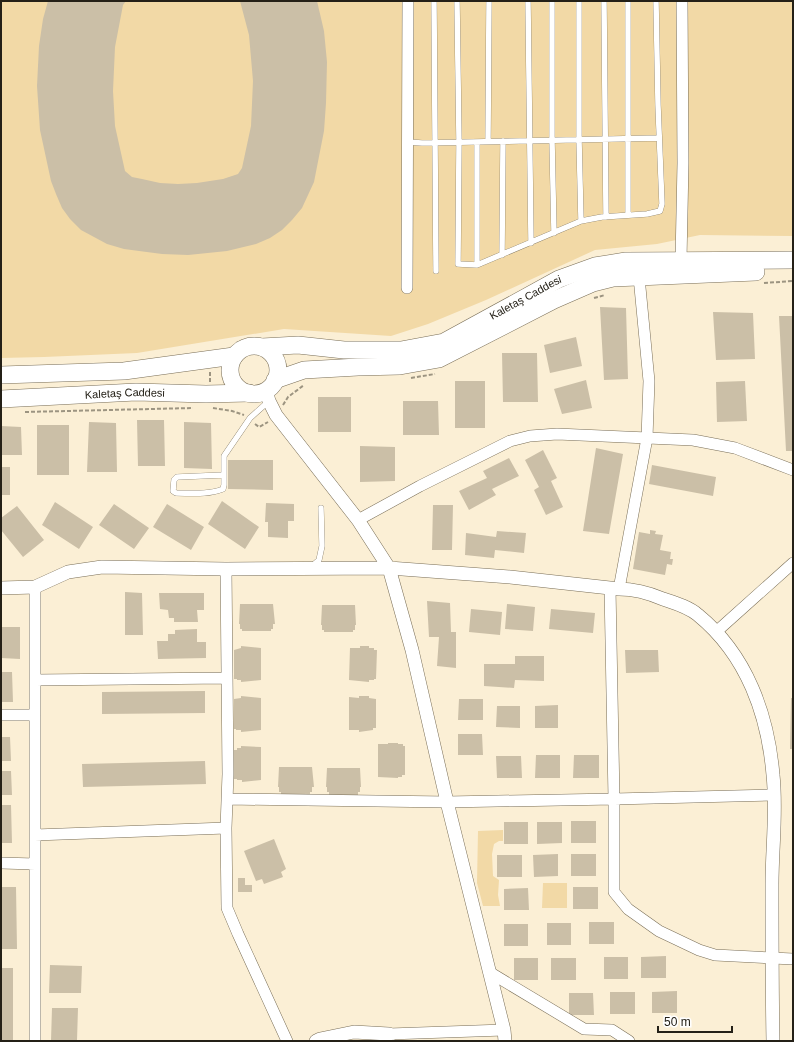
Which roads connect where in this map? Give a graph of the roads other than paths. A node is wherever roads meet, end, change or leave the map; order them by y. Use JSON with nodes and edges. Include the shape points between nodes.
{"nodes":[{"id":1,"x":408,"y":1,"type":"edge"},
{"id":2,"x":434,"y":1,"type":"edge"},
{"id":3,"x":457,"y":1,"type":"edge"},
{"id":4,"x":489,"y":1,"type":"edge"},
{"id":5,"x":528,"y":1,"type":"edge"},
{"id":6,"x":552,"y":1,"type":"edge"},
{"id":7,"x":579,"y":1,"type":"edge"},
{"id":8,"x":604,"y":1,"type":"edge"},
{"id":9,"x":628,"y":1,"type":"edge"},
{"id":10,"x":656,"y":1,"type":"edge"},
{"id":11,"x":682,"y":1,"type":"edge"},
{"id":12,"x":629,"y":138,"type":"junction"},
{"id":13,"x":659,"y":138,"type":"junction"},
{"id":14,"x":605,"y":139,"type":"junction"},
{"id":15,"x":552,"y":140,"type":"junction"},
{"id":16,"x":579,"y":140,"type":"junction"},
{"id":17,"x":488,"y":141,"type":"junction"},
{"id":18,"x":503,"y":141,"type":"junction"},
{"id":19,"x":529,"y":141,"type":"junction"},
{"id":20,"x":408,"y":142,"type":"junction"},
{"id":21,"x":434,"y":142,"type":"junction"},
{"id":22,"x":459,"y":142,"type":"junction"},
{"id":23,"x":477,"y":142,"type":"junction"},
{"id":24,"x":628,"y":215,"type":"junction"},
{"id":25,"x":606,"y":217,"type":"junction"},
{"id":26,"x":581,"y":221,"type":"junction"},
{"id":27,"x":554,"y":233,"type":"junction"},
{"id":28,"x":531,"y":243,"type":"junction"},
{"id":29,"x":502,"y":255,"type":"junction"},
{"id":30,"x":793,"y":260,"type":"edge"},
{"id":31,"x":681,"y":261,"type":"junction"},
{"id":32,"x":477,"y":265,"type":"junction"},
{"id":33,"x":436,"y":271,"type":"dead end"},
{"id":34,"x":793,"y":271,"type":"edge"},
{"id":35,"x":639,"y":277,"type":"junction"},
{"id":36,"x":407,"y":288,"type":"dead end"},
{"id":37,"x":260,"y":343,"type":"junction"},
{"id":38,"x":233,"y":350,"type":"junction"},
{"id":39,"x":1,"y":375,"type":"edge"},
{"id":40,"x":270,"y":391,"type":"junction"},
{"id":41,"x":249,"y":393,"type":"junction"},
{"id":42,"x":1,"y":398,"type":"edge"},
{"id":43,"x":647,"y":438,"type":"junction"},
{"id":44,"x":793,"y":470,"type":"edge"},
{"id":45,"x":224,"y":475,"type":"junction"},
{"id":46,"x":321,"y":508,"type":"dead end"},
{"id":47,"x":358,"y":520,"type":"junction"},
{"id":48,"x":793,"y":563,"type":"edge"},
{"id":49,"x":389,"y":568,"type":"junction"},
{"id":50,"x":226,"y":569,"type":"junction"},
{"id":51,"x":309,"y":569,"type":"junction"},
{"id":52,"x":35,"y":587,"type":"junction"},
{"id":53,"x":1,"y":588,"type":"edge"},
{"id":54,"x":615,"y":588,"type":"junction"},
{"id":55,"x":716,"y":632,"type":"junction"},
{"id":56,"x":227,"y":678,"type":"junction"},
{"id":57,"x":35,"y":680,"type":"junction"},
{"id":58,"x":1,"y":715,"type":"edge"},
{"id":59,"x":35,"y":715,"type":"junction"},
{"id":60,"x":774,"y":795,"type":"junction"},
{"id":61,"x":228,"y":799,"type":"junction"},
{"id":62,"x":614,"y":799,"type":"junction"},
{"id":63,"x":447,"y":802,"type":"junction"},
{"id":64,"x":226,"y":828,"type":"junction"},
{"id":65,"x":35,"y":835,"type":"junction"},
{"id":66,"x":1,"y":863,"type":"edge"},
{"id":67,"x":35,"y":864,"type":"junction"},
{"id":68,"x":772,"y":959,"type":"junction"},
{"id":69,"x":793,"y":959,"type":"edge"},
{"id":70,"x":490,"y":972,"type":"junction"},
{"id":71,"x":504,"y":1035,"type":"edge"},
{"id":72,"x":389,"y":1038,"type":"edge"},
{"id":73,"x":35,"y":1041,"type":"edge"},
{"id":74,"x":287,"y":1041,"type":"edge"},
{"id":75,"x":316,"y":1041,"type":"edge"},
{"id":76,"x":629,"y":1041,"type":"edge"},
{"id":77,"x":773,"y":1041,"type":"edge"}],
"edges":[{"from":1,"to":20,"type":"street"},
{"from":2,"to":21,"type":"lane"},
{"from":3,"to":22,"type":"lane"},
{"from":4,"to":17,"type":"lane"},
{"from":5,"to":19,"type":"lane"},
{"from":6,"to":15,"type":"lane"},
{"from":7,"to":16,"type":"lane"},
{"from":8,"to":14,"type":"lane"},
{"from":9,"to":12,"type":"lane"},
{"from":10,"to":13,"type":"lane"},
{"from":11,"to":31,"type":"street"},
{"from":12,"to":13,"type":"lane"},
{"from":12,"to":14,"type":"lane"},
{"from":12,"to":24,"type":"lane"},
{"from":13,"to":24,"type":"lane","via":[[662,204],[660,211]]},
{"from":14,"to":16,"type":"lane"},
{"from":14,"to":25,"type":"lane"},
{"from":15,"to":16,"type":"lane"},
{"from":15,"to":19,"type":"lane"},
{"from":15,"to":27,"type":"lane"},
{"from":16,"to":26,"type":"lane"},
{"from":17,"to":18,"type":"lane"},
{"from":17,"to":23,"type":"lane"},
{"from":18,"to":19,"type":"lane"},
{"from":18,"to":29,"type":"lane"},
{"from":19,"to":28,"type":"lane"},
{"from":20,"to":21,"type":"lane"},
{"from":20,"to":36,"type":"street"},
{"from":21,"to":22,"type":"lane"},
{"from":21,"to":33,"type":"lane"},
{"from":22,"to":23,"type":"lane"},
{"from":22,"to":32,"type":"lane","via":[[458,264]]},
{"from":23,"to":32,"type":"lane"},
{"from":24,"to":25,"type":"lane"},
{"from":25,"to":26,"type":"lane"},
{"from":26,"to":27,"type":"lane"},
{"from":27,"to":28,"type":"lane"},
{"from":28,"to":29,"type":"lane"},
{"from":29,"to":32,"type":"lane"},
{"from":30,"to":31,"type":"main road","name":"Kaletaş Caddesi"},
{"from":31,"to":37,"type":"main road","name":"Kaletaş Caddesi","via":[[626,261],[595,266],[559,279],[444,342],[401,350],[344,350]]},
{"from":34,"to":35,"type":"main road","name":"Kaletaş Caddesi"},
{"from":35,"to":40,"type":"main road","name":"Kaletaş Caddesi","via":[[613,278],[593,283],[554,300],[439,359],[400,366],[304,370]]},
{"from":35,"to":43,"type":"street","via":[[648,381]]},
{"from":37,"to":38,"type":"main road"},
{"from":37,"to":40,"type":"main road","via":[[274,357],[277,365],[278,372]]},
{"from":38,"to":39,"type":"main road","name":"Kaletaş Caddesi","via":[[209,359],[124,372]]},
{"from":38,"to":41,"type":"main road","via":[[231,378],[235,385]]},
{"from":40,"to":41,"type":"main road"},
{"from":40,"to":45,"type":"lane","via":[[224,456]]},
{"from":40,"to":47,"type":"street","via":[[281,421]]},
{"from":41,"to":42,"type":"main road","name":"Kaletaş Caddesi","via":[[136,392]]},
{"from":43,"to":44,"type":"street","via":[[693,440],[735,448]]},
{"from":43,"to":47,"type":"street","via":[[557,434],[510,441]]},
{"from":43,"to":54,"type":"street"},
{"from":45,"to":45,"type":"lane","via":[[177,477],[174,480],[173,491],[217,492],[223,489]]},
{"from":46,"to":51,"type":"lane","via":[[322,546],[319,560]]},
{"from":47,"to":49,"type":"street"},
{"from":48,"to":55,"type":"street"},
{"from":49,"to":51,"type":"street"},
{"from":49,"to":54,"type":"street"},
{"from":49,"to":63,"type":"street","via":[[412,650]]},
{"from":50,"to":51,"type":"street"},
{"from":50,"to":52,"type":"street","via":[[102,567],[68,572]]},
{"from":50,"to":56,"type":"street"},
{"from":52,"to":53,"type":"street"},
{"from":52,"to":57,"type":"street"},
{"from":54,"to":55,"type":"street","via":[[651,594],[678,604],[698,615]]},
{"from":54,"to":62,"type":"street"},
{"from":55,"to":60,"type":"street","via":[[746,673],[755,695],[770,748]]},
{"from":56,"to":57,"type":"street"},
{"from":56,"to":61,"type":"street"},
{"from":57,"to":59,"type":"street"},
{"from":58,"to":59,"type":"street"},
{"from":59,"to":65,"type":"street"},
{"from":60,"to":62,"type":"street"},
{"from":60,"to":68,"type":"street"},
{"from":61,"to":63,"type":"street"},
{"from":61,"to":64,"type":"street"},
{"from":62,"to":63,"type":"street"},
{"from":62,"to":68,"type":"street","via":[[614,892],[628,909],[659,931],[699,950],[715,955]]},
{"from":63,"to":70,"type":"street"},
{"from":64,"to":65,"type":"street"},
{"from":64,"to":74,"type":"street","via":[[227,908]]},
{"from":65,"to":67,"type":"street"},
{"from":66,"to":67,"type":"street"},
{"from":67,"to":73,"type":"street"},
{"from":68,"to":69,"type":"street"},
{"from":68,"to":77,"type":"street"},
{"from":70,"to":71,"type":"street"},
{"from":70,"to":76,"type":"street","via":[[584,1029],[612,1030]]},
{"from":71,"to":72,"type":"street"},
{"from":72,"to":75,"type":"street","via":[[354,1032]]}]}
